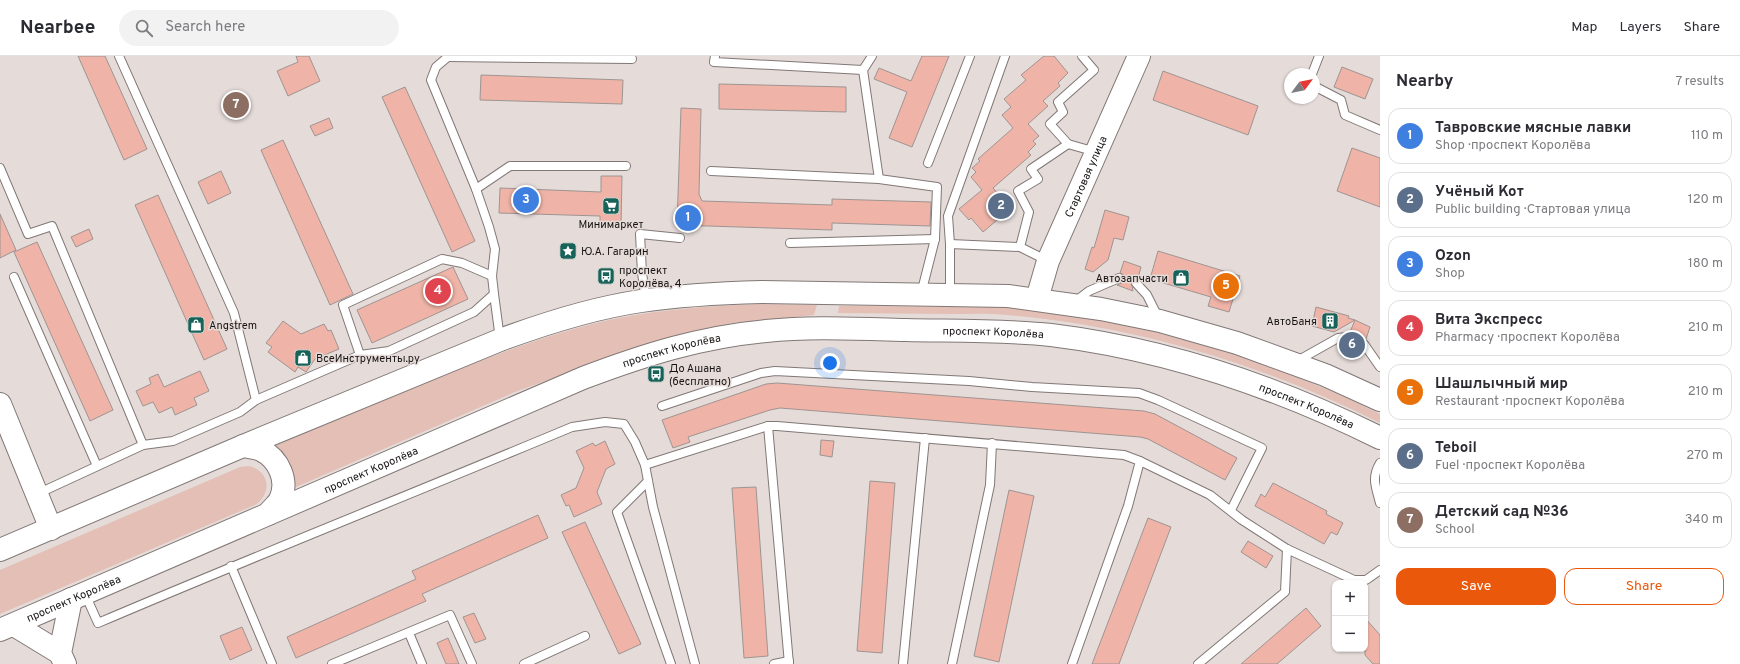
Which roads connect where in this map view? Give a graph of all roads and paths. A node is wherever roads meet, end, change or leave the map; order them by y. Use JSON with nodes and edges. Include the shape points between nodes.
{"nodes":[{"id":1,"x":119,"y":56,"type":"edge"},
{"id":2,"x":449,"y":56,"type":"edge"},
{"id":3,"x":715,"y":56,"type":"edge"},
{"id":4,"x":872,"y":56,"type":"edge"},
{"id":5,"x":970,"y":56,"type":"edge"},
{"id":6,"x":1005,"y":56,"type":"edge"},
{"id":7,"x":1082,"y":56,"type":"edge"},
{"id":8,"x":1139,"y":56,"type":"edge"},
{"id":9,"x":1319,"y":56,"type":"edge"},
{"id":10,"x":632,"y":59,"type":"dead end"},
{"id":11,"x":1314,"y":68,"type":"edge"},
{"id":12,"x":863,"y":70,"type":"junction"},
{"id":13,"x":1320,"y":89,"type":"edge"},
{"id":14,"x":1380,"y":130,"type":"edge"},
{"id":15,"x":1068,"y":144,"type":"junction"},
{"id":16,"x":1096,"y":152,"type":"junction"},
{"id":17,"x":928,"y":163,"type":"dead end"},
{"id":18,"x":626,"y":166,"type":"dead end"},
{"id":19,"x":0,"y":168,"type":"edge"},
{"id":20,"x":711,"y":171,"type":"dead end"},
{"id":21,"x":879,"y":179,"type":"junction"},
{"id":22,"x":476,"y":189,"type":"junction"},
{"id":23,"x":680,"y":238,"type":"dead end"},
{"id":24,"x":935,"y":239,"type":"junction"},
{"id":25,"x":790,"y":243,"type":"dead end"},
{"id":26,"x":950,"y":244,"type":"junction"},
{"id":27,"x":1020,"y":247,"type":"junction"},
{"id":28,"x":1048,"y":261,"type":"junction"},
{"id":29,"x":492,"y":276,"type":"junction"},
{"id":30,"x":14,"y":277,"type":"dead end"},
{"id":31,"x":1119,"y":278,"type":"dead end"},
{"id":32,"x":1136,"y":283,"type":"dead end"},
{"id":33,"x":834,"y":293,"type":"junction"},
{"id":34,"x":494,"y":294,"type":"junction"},
{"id":35,"x":922,"y":294,"type":"junction"},
{"id":36,"x":950,"y":295,"type":"junction"},
{"id":37,"x":1037,"y":299,"type":"junction"},
{"id":38,"x":646,"y":300,"type":"junction"},
{"id":39,"x":1072,"y":304,"type":"junction"},
{"id":40,"x":1160,"y":321,"type":"junction"},
{"id":41,"x":830,"y":329,"type":"junction"},
{"id":42,"x":1348,"y":337,"type":"dead end"},
{"id":43,"x":500,"y":340,"type":"junction"},
{"id":44,"x":1364,"y":344,"type":"dead end"},
{"id":45,"x":360,"y":355,"type":"junction"},
{"id":46,"x":1294,"y":363,"type":"junction"},
{"id":47,"x":1380,"y":367,"type":"edge"},
{"id":48,"x":256,"y":400,"type":"junction"},
{"id":49,"x":1380,"y":400,"type":"edge"},
{"id":50,"x":0,"y":404,"type":"edge"},
{"id":51,"x":662,"y":406,"type":"dead end"},
{"id":52,"x":768,"y":426,"type":"junction"},
{"id":53,"x":4,"y":428,"type":"edge"},
{"id":54,"x":925,"y":438,"type":"junction"},
{"id":55,"x":1380,"y":438,"type":"edge"},
{"id":56,"x":992,"y":443,"type":"junction"},
{"id":57,"x":143,"y":445,"type":"junction"},
{"id":58,"x":243,"y":446,"type":"junction"},
{"id":59,"x":1140,"y":461,"type":"junction"},
{"id":60,"x":1380,"y":463,"type":"edge"},
{"id":61,"x":645,"y":465,"type":"junction"},
{"id":62,"x":97,"y":466,"type":"junction"},
{"id":63,"x":648,"y":481,"type":"junction"},
{"id":64,"x":36,"y":495,"type":"junction"},
{"id":65,"x":1380,"y":503,"type":"edge"},
{"id":66,"x":1231,"y":510,"type":"junction"},
{"id":67,"x":268,"y":514,"type":"junction"},
{"id":68,"x":51,"y":529,"type":"junction"},
{"id":69,"x":1287,"y":549,"type":"junction"},
{"id":70,"x":0,"y":550,"type":"edge"},
{"id":71,"x":231,"y":566,"type":"junction"},
{"id":72,"x":1380,"y":570,"type":"edge"},
{"id":73,"x":78,"y":596,"type":"junction"},
{"id":74,"x":7,"y":628,"type":"edge"},
{"id":75,"x":409,"y":633,"type":"junction"},
{"id":76,"x":585,"y":636,"type":"dead end"},
{"id":77,"x":62,"y":658,"type":"edge"},
{"id":78,"x":789,"y":663,"type":"edge"},
{"id":79,"x":272,"y":664,"type":"edge"},
{"id":80,"x":332,"y":664,"type":"edge"},
{"id":81,"x":422,"y":664,"type":"edge"},
{"id":82,"x":472,"y":664,"type":"edge"},
{"id":83,"x":524,"y":664,"type":"edge"},
{"id":84,"x":671,"y":664,"type":"edge"},
{"id":85,"x":695,"y":664,"type":"edge"},
{"id":86,"x":774,"y":664,"type":"edge"},
{"id":87,"x":903,"y":664,"type":"edge"},
{"id":88,"x":952,"y":664,"type":"edge"},
{"id":89,"x":1072,"y":664,"type":"edge"},
{"id":90,"x":1198,"y":664,"type":"edge"}],
"edges":[{"from":1,"to":48,"type":"lane","via":[[234,313]]},
{"from":2,"to":10,"type":"lane"},
{"from":2,"to":22,"type":"lane","via":[[436,67],[431,80]]},
{"from":3,"to":12,"type":"lane","via":[[714,62]]},
{"from":4,"to":12,"type":"lane"},
{"from":5,"to":17,"type":"lane"},
{"from":6,"to":26,"type":"lane","via":[[948,216]]},
{"from":7,"to":15,"type":"lane","via":[[1094,70],[1058,102],[1063,112],[1050,124]]},
{"from":8,"to":16,"type":"main road","name":"Стартовая улица"},
{"from":9,"to":11,"type":"lane"},
{"from":12,"to":21,"type":"lane"},
{"from":13,"to":14,"type":"lane","via":[[1341,100],[1345,115]]},
{"from":15,"to":16,"type":"lane"},
{"from":15,"to":27,"type":"lane","via":[[1031,169],[1038,179],[1018,191],[1029,212]]},
{"from":16,"to":28,"type":"main road","name":"Стартовая улица"},
{"from":18,"to":22,"type":"lane","via":[[510,166]]},
{"from":19,"to":57,"type":"lane","via":[[28,234],[52,226]]},
{"from":20,"to":21,"type":"lane"},
{"from":21,"to":24,"type":"lane","via":[[937,187]]},
{"from":22,"to":29,"type":"lane","via":[[496,248]]},
{"from":23,"to":38,"type":"lane","via":[[640,234]]},
{"from":24,"to":25,"type":"lane"},
{"from":24,"to":35,"type":"lane"},
{"from":26,"to":27,"type":"lane"},
{"from":26,"to":36,"type":"lane"},
{"from":27,"to":28,"type":"lane"},
{"from":28,"to":37,"type":"main road","name":"Стартовая улица"},
{"from":29,"to":34,"type":"lane"},
{"from":29,"to":45,"type":"lane","via":[[462,263],[442,259],[343,305]]},
{"from":30,"to":62,"type":"lane"},
{"from":31,"to":39,"type":"lane","via":[[1089,291]]},
{"from":32,"to":40,"type":"lane","via":[[1154,306]]},
{"from":33,"to":35,"type":"main road"},
{"from":33,"to":38,"type":"main road","via":[[734,293]]},
{"from":33,"to":41,"type":"main road","via":[[822,312]]},
{"from":34,"to":43,"type":"lane"},
{"from":34,"to":45,"type":"lane","via":[[474,312],[396,348]]},
{"from":35,"to":36,"type":"main road"},
{"from":36,"to":37,"type":"main road"},
{"from":37,"to":39,"type":"main road"},
{"from":38,"to":43,"type":"main road","via":[[587,312]]},
{"from":39,"to":40,"type":"main road"},
{"from":40,"to":46,"type":"main road","via":[[1237,343]]},
{"from":41,"to":55,"type":"main road","name":"проспект Королёва","via":[[1004,331],[1097,342],[1185,362],[1227,375],[1311,406]]},
{"from":41,"to":67,"type":"main road","name":"проспект Королёва","via":[[798,329],[735,335],[642,356],[583,378]]},
{"from":42,"to":46,"type":"lane","via":[[1338,338]]},
{"from":43,"to":58,"type":"main road"},
{"from":44,"to":47,"type":"lane"},
{"from":45,"to":48,"type":"lane"},
{"from":46,"to":49,"type":"main road"},
{"from":48,"to":57,"type":"lane","via":[[240,412],[173,442]]},
{"from":50,"to":53,"type":"main road"},
{"from":51,"to":66,"type":"lane","via":[[761,372],[775,371],[1139,393],[1262,448]]},
{"from":52,"to":54,"type":"lane"},
{"from":52,"to":61,"type":"lane"},
{"from":52,"to":78,"type":"lane"},
{"from":53,"to":64,"type":"main road"},
{"from":54,"to":56,"type":"lane"},
{"from":54,"to":87,"type":"lane"},
{"from":56,"to":59,"type":"lane","via":[[1106,452]]},
{"from":56,"to":88,"type":"lane","via":[[990,485]]},
{"from":57,"to":62,"type":"lane"},
{"from":58,"to":67,"type":"main road","via":[[260,450],[272,458],[281,471],[284,487],[279,500]]},
{"from":58,"to":68,"type":"main road"},
{"from":59,"to":66,"type":"lane","via":[[1210,495]]},
{"from":59,"to":89,"type":"lane","via":[[1128,506]]},
{"from":60,"to":65,"type":"lane","via":[[1374,480]]},
{"from":61,"to":63,"type":"lane"},
{"from":61,"to":71,"type":"lane","via":[[624,424],[605,422],[572,427]]},
{"from":62,"to":64,"type":"lane"},
{"from":63,"to":84,"type":"lane","via":[[617,512]]},
{"from":63,"to":85,"type":"lane"},
{"from":64,"to":68,"type":"main road"},
{"from":66,"to":69,"type":"lane"},
{"from":67,"to":73,"type":"main road","name":"проспект Королёва"},
{"from":68,"to":70,"type":"main road"},
{"from":69,"to":72,"type":"lane","via":[[1354,580],[1366,580]]},
{"from":69,"to":90,"type":"lane","via":[[1285,592]]},
{"from":71,"to":73,"type":"lane","via":[[98,623]]},
{"from":71,"to":79,"type":"lane"},
{"from":73,"to":74,"type":"main road","name":"проспект Королёва"},
{"from":73,"to":77,"type":"main road"},
{"from":74,"to":77,"type":"main road"},
{"from":75,"to":80,"type":"lane"},
{"from":75,"to":81,"type":"lane"},
{"from":75,"to":82,"type":"lane","via":[[450,615]]},
{"from":76,"to":83,"type":"lane"},
{"from":78,"to":86,"type":"lane"}]}
